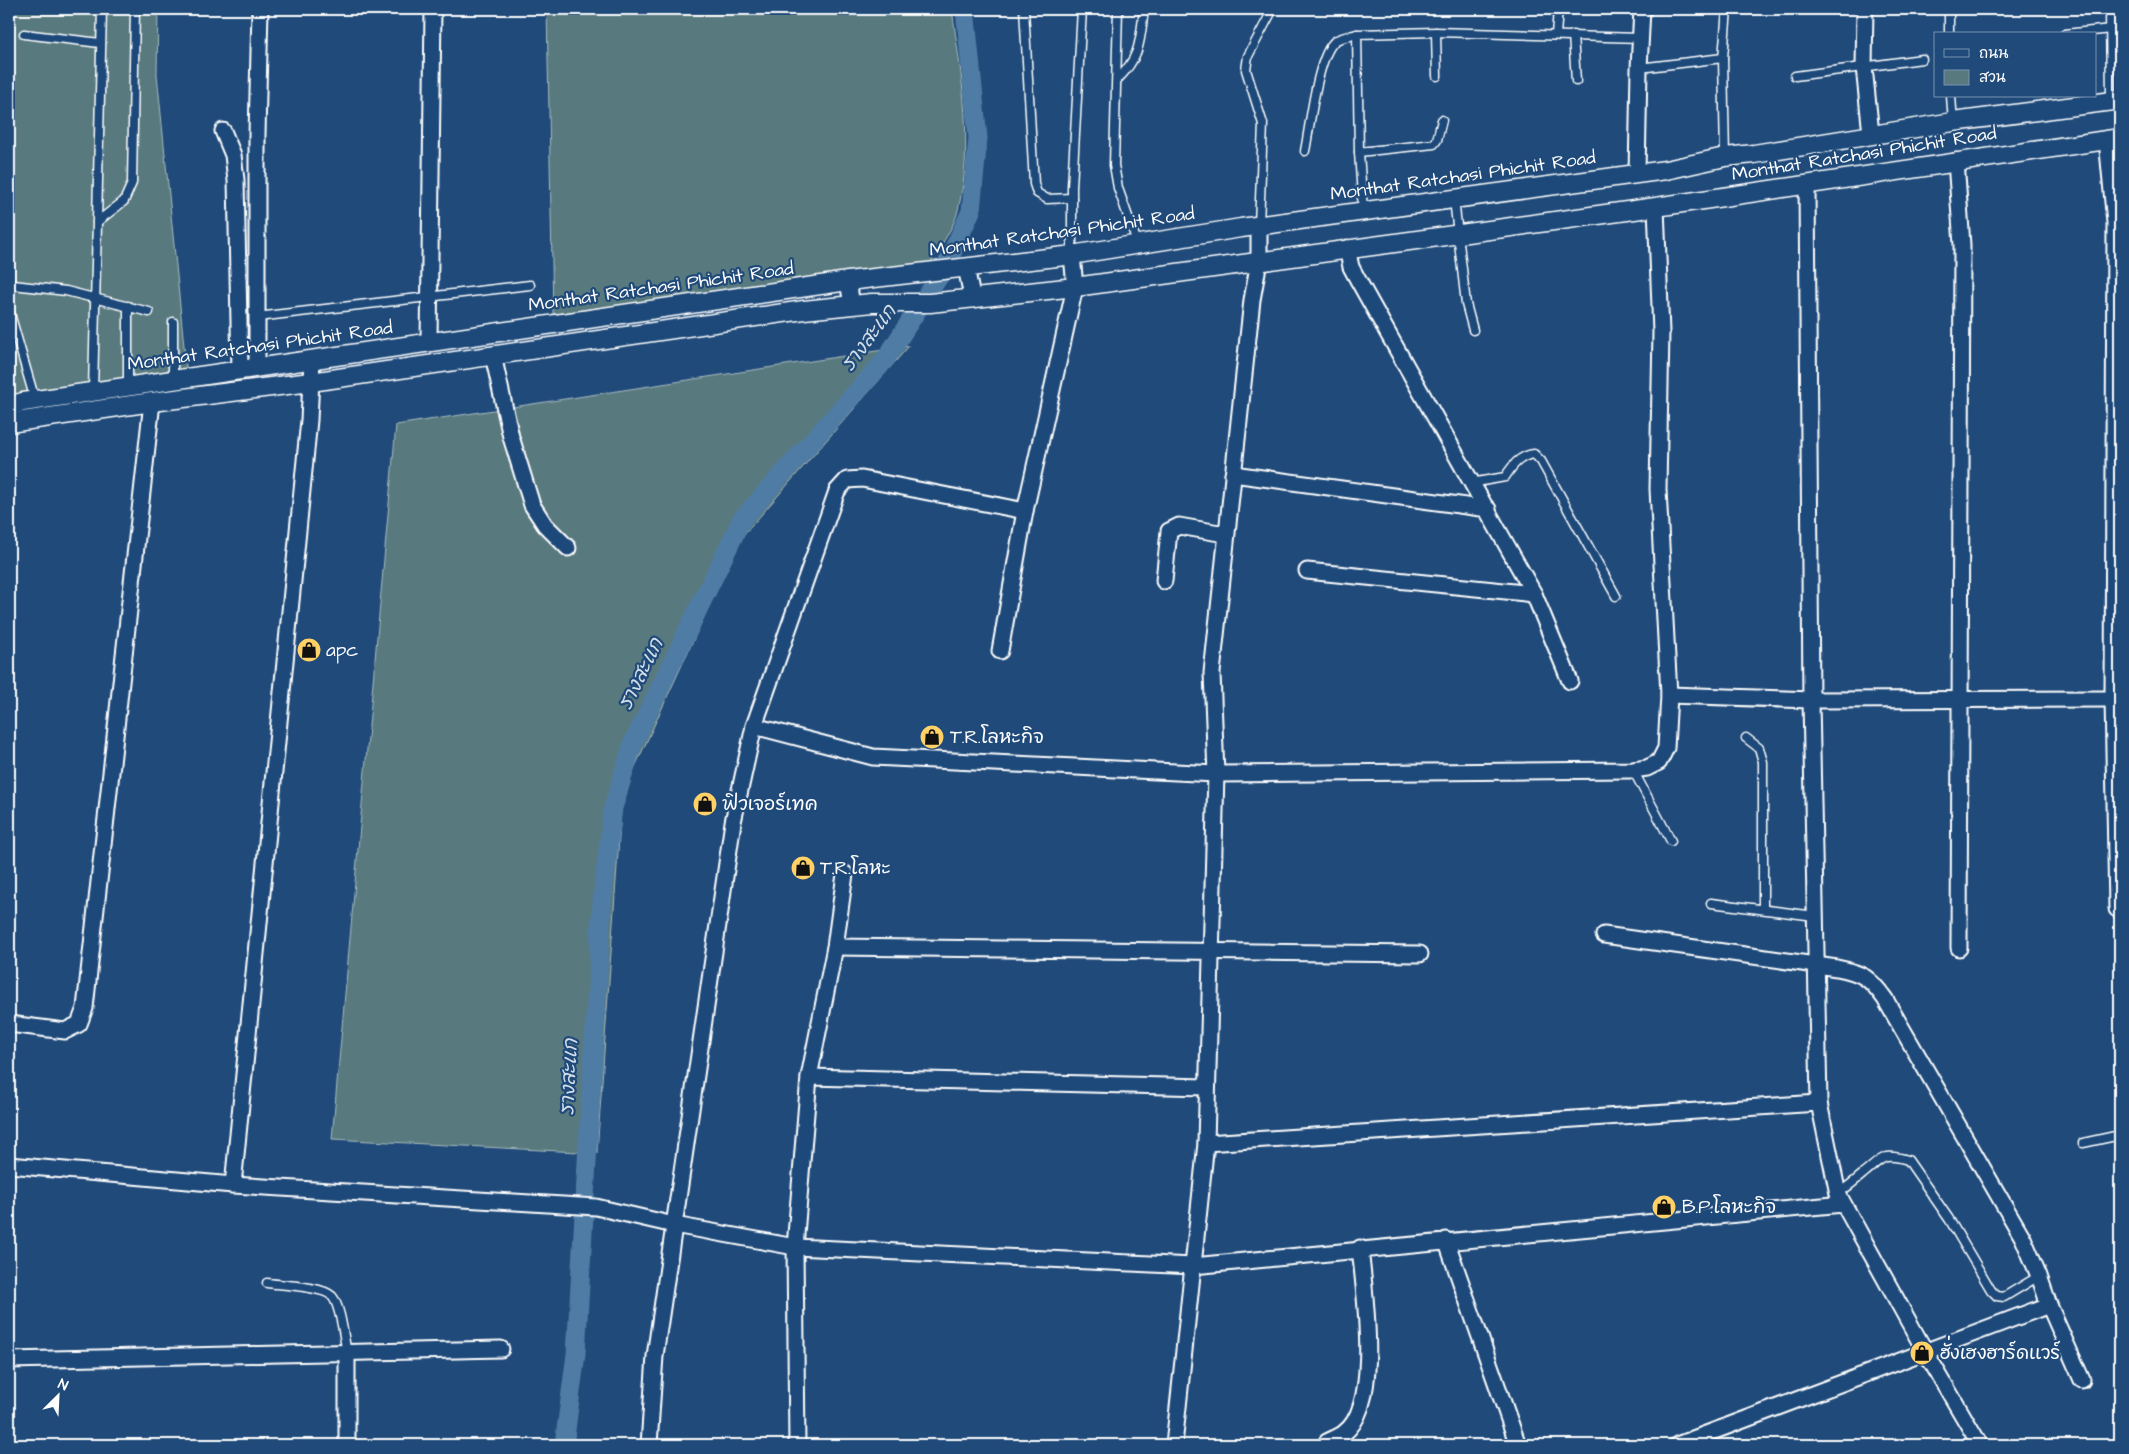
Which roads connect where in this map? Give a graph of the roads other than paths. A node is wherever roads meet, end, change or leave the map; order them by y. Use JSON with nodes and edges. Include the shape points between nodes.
{"nodes":[{"id":1,"x":102,"y":9,"type":"edge"},
{"id":2,"x":135,"y":9,"type":"edge"},
{"id":3,"x":260,"y":9,"type":"edge"},
{"id":4,"x":433,"y":9,"type":"edge"},
{"id":5,"x":1024,"y":9,"type":"edge"},
{"id":6,"x":1082,"y":9,"type":"edge"},
{"id":7,"x":1118,"y":9,"type":"edge"},
{"id":8,"x":1144,"y":9,"type":"edge"},
{"id":9,"x":1273,"y":9,"type":"edge"},
{"id":10,"x":1558,"y":9,"type":"edge"},
{"id":11,"x":1642,"y":9,"type":"edge"},
{"id":12,"x":1727,"y":9,"type":"edge"},
{"id":13,"x":1865,"y":9,"type":"edge"},
{"id":14,"x":1950,"y":9,"type":"edge"},
{"id":15,"x":2110,"y":9,"type":"edge"},
{"id":16,"x":2120,"y":28,"type":"edge"},
{"id":17,"x":2110,"y":30,"type":"junction"},
{"id":18,"x":1436,"y":32,"type":"junction"},
{"id":19,"x":1949,"y":32,"type":"edge"},
{"id":20,"x":2088,"y":32,"type":"edge"},
{"id":21,"x":24,"y":34,"type":"dead end"},
{"id":22,"x":1357,"y":34,"type":"junction"},
{"id":23,"x":1556,"y":35,"type":"junction"},
{"id":24,"x":1573,"y":35,"type":"junction"},
{"id":25,"x":1640,"y":38,"type":"junction"},
{"id":26,"x":100,"y":43,"type":"junction"},
{"id":27,"x":1722,"y":58,"type":"junction"},
{"id":28,"x":1922,"y":59,"type":"dead end"},
{"id":29,"x":1864,"y":67,"type":"junction"},
{"id":30,"x":1639,"y":68,"type":"junction"},
{"id":31,"x":1438,"y":76,"type":"dead end"},
{"id":32,"x":1794,"y":76,"type":"dead end"},
{"id":33,"x":1117,"y":80,"type":"junction"},
{"id":34,"x":1576,"y":81,"type":"dead end"},
{"id":35,"x":1951,"y":98,"type":"edge"},
{"id":36,"x":2116,"y":100,"type":"edge"},
{"id":37,"x":1442,"y":120,"type":"dead end"},
{"id":38,"x":1954,"y":122,"type":"junction"},
{"id":39,"x":223,"y":131,"type":"dead end"},
{"id":40,"x":1871,"y":134,"type":"junction"},
{"id":41,"x":2114,"y":139,"type":"edge"},
{"id":42,"x":1305,"y":151,"type":"dead end"},
{"id":43,"x":1359,"y":152,"type":"junction"},
{"id":44,"x":1725,"y":157,"type":"junction"},
{"id":45,"x":1956,"y":161,"type":"junction"},
{"id":46,"x":1637,"y":174,"type":"junction"},
{"id":47,"x":1807,"y":185,"type":"junction"},
{"id":48,"x":1072,"y":198,"type":"junction"},
{"id":49,"x":1454,"y":199,"type":"junction"},
{"id":50,"x":1656,"y":207,"type":"junction"},
{"id":51,"x":1363,"y":211,"type":"junction"},
{"id":52,"x":97,"y":222,"type":"junction"},
{"id":53,"x":1259,"y":225,"type":"junction"},
{"id":54,"x":1459,"y":233,"type":"junction"},
{"id":55,"x":1138,"y":246,"type":"junction"},
{"id":56,"x":1347,"y":248,"type":"junction"},
{"id":57,"x":1072,"y":255,"type":"junction"},
{"id":58,"x":1258,"y":261,"type":"junction"},
{"id":59,"x":966,"y":266,"type":"junction"},
{"id":60,"x":848,"y":281,"type":"junction"},
{"id":61,"x":530,"y":286,"type":"dead end"},
{"id":62,"x":9,"y":287,"type":"edge"},
{"id":63,"x":1075,"y":287,"type":"junction"},
{"id":64,"x":95,"y":297,"type":"junction"},
{"id":65,"x":972,"y":297,"type":"junction"},
{"id":66,"x":430,"y":298,"type":"junction"},
{"id":67,"x":852,"y":304,"type":"junction"},
{"id":68,"x":128,"y":306,"type":"junction"},
{"id":69,"x":9,"y":310,"type":"edge"},
{"id":70,"x":149,"y":312,"type":"dead end"},
{"id":71,"x":257,"y":317,"type":"junction"},
{"id":72,"x":173,"y":322,"type":"dead end"},
{"id":73,"x":1473,"y":330,"type":"dead end"},
{"id":74,"x":429,"y":342,"type":"junction"},
{"id":75,"x":493,"y":355,"type":"junction"},
{"id":76,"x":312,"y":360,"type":"junction"},
{"id":77,"x":249,"y":368,"type":"junction"},
{"id":78,"x":173,"y":380,"type":"junction"},
{"id":79,"x":311,"y":382,"type":"junction"},
{"id":80,"x":128,"y":387,"type":"junction"},
{"id":81,"x":93,"y":392,"type":"junction"},
{"id":82,"x":35,"y":400,"type":"junction"},
{"id":83,"x":152,"y":402,"type":"junction"},
{"id":84,"x":9,"y":406,"type":"edge"},
{"id":85,"x":9,"y":423,"type":"edge"},
{"id":86,"x":1233,"y":474,"type":"junction"},
{"id":87,"x":1471,"y":483,"type":"junction"},
{"id":88,"x":1488,"y":509,"type":"junction"},
{"id":89,"x":1024,"y":511,"type":"junction"},
{"id":90,"x":1225,"y":534,"type":"junction"},
{"id":91,"x":568,"y":548,"type":"dead end"},
{"id":92,"x":1307,"y":571,"type":"dead end"},
{"id":93,"x":1164,"y":582,"type":"dead end"},
{"id":94,"x":1534,"y":594,"type":"junction"},
{"id":95,"x":1616,"y":596,"type":"dead end"},
{"id":96,"x":1000,"y":652,"type":"dead end"},
{"id":97,"x":1570,"y":681,"type":"dead end"},
{"id":98,"x":1669,"y":696,"type":"junction"},
{"id":99,"x":2113,"y":699,"type":"junction"},
{"id":100,"x":1811,"y":700,"type":"junction"},
{"id":101,"x":1959,"y":701,"type":"junction"},
{"id":102,"x":754,"y":726,"type":"junction"},
{"id":103,"x":1746,"y":738,"type":"dead end"},
{"id":104,"x":1633,"y":770,"type":"junction"},
{"id":105,"x":1216,"y":774,"type":"junction"},
{"id":106,"x":1671,"y":841,"type":"dead end"},
{"id":107,"x":844,"y":874,"type":"dead end"},
{"id":108,"x":1711,"y":903,"type":"dead end"},
{"id":109,"x":1763,"y":909,"type":"junction"},
{"id":110,"x":2117,"y":909,"type":"dead end"},
{"id":111,"x":1815,"y":916,"type":"junction"},
{"id":112,"x":1604,"y":935,"type":"dead end"},
{"id":113,"x":835,"y":947,"type":"junction"},
{"id":114,"x":1959,"y":948,"type":"dead end"},
{"id":115,"x":1212,"y":952,"type":"junction"},
{"id":116,"x":1420,"y":954,"type":"dead end"},
{"id":117,"x":1816,"y":966,"type":"junction"},
{"id":118,"x":9,"y":1024,"type":"edge"},
{"id":119,"x":809,"y":1077,"type":"junction"},
{"id":120,"x":1206,"y":1087,"type":"junction"},
{"id":121,"x":1819,"y":1103,"type":"junction"},
{"id":122,"x":2120,"y":1135,"type":"edge"},
{"id":123,"x":1206,"y":1142,"type":"junction"},
{"id":124,"x":2083,"y":1143,"type":"dead end"},
{"id":125,"x":9,"y":1165,"type":"edge"},
{"id":126,"x":234,"y":1184,"type":"junction"},
{"id":127,"x":1841,"y":1199,"type":"junction"},
{"id":128,"x":674,"y":1225,"type":"junction"},
{"id":129,"x":1446,"y":1240,"type":"junction"},
{"id":130,"x":795,"y":1247,"type":"junction"},
{"id":131,"x":1360,"y":1248,"type":"junction"},
{"id":132,"x":1193,"y":1266,"type":"junction"},
{"id":133,"x":2039,"y":1276,"type":"junction"},
{"id":134,"x":267,"y":1283,"type":"dead end"},
{"id":135,"x":2048,"y":1305,"type":"junction"},
{"id":136,"x":501,"y":1350,"type":"dead end"},
{"id":137,"x":1925,"y":1351,"type":"junction"},
{"id":138,"x":347,"y":1354,"type":"junction"},
{"id":139,"x":9,"y":1360,"type":"edge"},
{"id":140,"x":2082,"y":1380,"type":"dead end"},
{"id":141,"x":347,"y":1445,"type":"edge"},
{"id":142,"x":649,"y":1445,"type":"edge"},
{"id":143,"x":797,"y":1445,"type":"edge"},
{"id":144,"x":1174,"y":1445,"type":"edge"},
{"id":145,"x":1326,"y":1445,"type":"edge"},
{"id":146,"x":1518,"y":1445,"type":"edge"},
{"id":147,"x":1677,"y":1445,"type":"edge"},
{"id":148,"x":1980,"y":1445,"type":"edge"}],
"edges":[{"from":1,"to":26,"type":"lane"},
{"from":2,"to":52,"type":"lane","via":[[132,184],[124,201]]},
{"from":3,"to":71,"type":"street"},
{"from":4,"to":66,"type":"street"},
{"from":5,"to":48,"type":"lane","via":[[1034,184],[1037,193],[1047,199]]},
{"from":6,"to":48,"type":"lane"},
{"from":7,"to":33,"type":"lane"},
{"from":8,"to":33,"type":"lane","via":[[1132,65]]},
{"from":9,"to":53,"type":"lane","via":[[1248,56],[1246,70],[1262,124]]},
{"from":10,"to":23,"type":"lane"},
{"from":11,"to":25,"type":"street"},
{"from":12,"to":27,"type":"lane"},
{"from":13,"to":29,"type":"street"},
{"from":14,"to":19,"type":"lane"},
{"from":15,"to":17,"type":"lane"},
{"from":16,"to":17,"type":"lane"},
{"from":17,"to":20,"type":"lane"},
{"from":17,"to":36,"type":"lane"},
{"from":18,"to":22,"type":"lane"},
{"from":18,"to":23,"type":"lane"},
{"from":18,"to":31,"type":"lane"},
{"from":21,"to":26,"type":"lane"},
{"from":22,"to":42,"type":"lane","via":[[1335,41],[1327,52],[1320,71]]},
{"from":22,"to":43,"type":"lane"},
{"from":23,"to":24,"type":"lane"},
{"from":24,"to":25,"type":"lane"},
{"from":24,"to":34,"type":"lane"},
{"from":25,"to":30,"type":"street"},
{"from":26,"to":52,"type":"lane"},
{"from":27,"to":30,"type":"lane"},
{"from":27,"to":44,"type":"lane"},
{"from":28,"to":29,"type":"lane"},
{"from":29,"to":32,"type":"lane"},
{"from":29,"to":40,"type":"street"},
{"from":30,"to":46,"type":"street"},
{"from":33,"to":55,"type":"lane","via":[[1114,165],[1118,188]]},
{"from":35,"to":38,"type":"lane"},
{"from":36,"to":38,"type":"street","name":"Monthat Ratchasi Phichit Road"},
{"from":37,"to":43,"type":"lane","via":[[1434,144]]},
{"from":38,"to":40,"type":"street","name":"Monthat Ratchasi Phichit Road"},
{"from":39,"to":77,"type":"street","via":[[233,155],[236,180]]},
{"from":40,"to":44,"type":"street","name":"Monthat Ratchasi Phichit Road"},
{"from":41,"to":45,"type":"street","name":"Monthat Ratchasi Phichit Road"},
{"from":41,"to":99,"type":"street"},
{"from":43,"to":51,"type":"lane"},
{"from":44,"to":46,"type":"street","name":"Monthat Ratchasi Phichit Road"},
{"from":45,"to":47,"type":"street","name":"Monthat Ratchasi Phichit Road"},
{"from":45,"to":101,"type":"street","via":[[1962,245]]},
{"from":46,"to":49,"type":"street","name":"Monthat Ratchasi Phichit Road"},
{"from":47,"to":50,"type":"street","name":"Monthat Ratchasi Phichit Road"},
{"from":47,"to":100,"type":"street"},
{"from":48,"to":57,"type":"lane"},
{"from":49,"to":51,"type":"street","name":"Monthat Ratchasi Phichit Road"},
{"from":49,"to":54,"type":"lane"},
{"from":50,"to":54,"type":"street","name":"Monthat Ratchasi Phichit Road"},
{"from":50,"to":98,"type":"street","via":[[1661,332],[1658,489]]},
{"from":51,"to":53,"type":"street","name":"Monthat Ratchasi Phichit Road"},
{"from":52,"to":64,"type":"lane"},
{"from":53,"to":55,"type":"street","name":"Monthat Ratchasi Phichit Road"},
{"from":53,"to":58,"type":"street"},
{"from":54,"to":56,"type":"street","name":"Monthat Ratchasi Phichit Road"},
{"from":54,"to":73,"type":"lane","via":[[1466,304]]},
{"from":55,"to":57,"type":"street","name":"Monthat Ratchasi Phichit Road"},
{"from":56,"to":58,"type":"street","name":"Monthat Ratchasi Phichit Road"},
{"from":56,"to":87,"type":"street","via":[[1351,267]]},
{"from":57,"to":59,"type":"street","name":"Monthat Ratchasi Phichit Road"},
{"from":57,"to":63,"type":"street"},
{"from":58,"to":63,"type":"street","name":"Monthat Ratchasi Phichit Road"},
{"from":58,"to":86,"type":"street"},
{"from":59,"to":60,"type":"street","name":"Monthat Ratchasi Phichit Road"},
{"from":59,"to":65,"type":"street"},
{"from":60,"to":67,"type":"street"},
{"from":60,"to":74,"type":"street","name":"Monthat Ratchasi Phichit Road"},
{"from":61,"to":66,"type":"lane"},
{"from":62,"to":64,"type":"lane"},
{"from":63,"to":65,"type":"street","name":"Monthat Ratchasi Phichit Road"},
{"from":63,"to":89,"type":"street"},
{"from":64,"to":68,"type":"lane"},
{"from":64,"to":81,"type":"lane"},
{"from":65,"to":67,"type":"street","name":"Monthat Ratchasi Phichit Road","via":[[930,303]]},
{"from":66,"to":71,"type":"lane"},
{"from":66,"to":74,"type":"street"},
{"from":67,"to":75,"type":"street","name":"Monthat Ratchasi Phichit Road"},
{"from":68,"to":70,"type":"lane"},
{"from":68,"to":80,"type":"lane"},
{"from":69,"to":82,"type":"lane"},
{"from":71,"to":77,"type":"street"},
{"from":72,"to":78,"type":"lane"},
{"from":74,"to":76,"type":"street","name":"Monthat Ratchasi Phichit Road"},
{"from":75,"to":79,"type":"street","name":"Monthat Ratchasi Phichit Road"},
{"from":75,"to":91,"type":"street","via":[[511,437],[532,505],[545,525]]},
{"from":76,"to":77,"type":"street","name":"Monthat Ratchasi Phichit Road"},
{"from":76,"to":79,"type":"street"},
{"from":77,"to":78,"type":"street","name":"Monthat Ratchasi Phichit Road"},
{"from":78,"to":80,"type":"street","name":"Monthat Ratchasi Phichit Road"},
{"from":79,"to":83,"type":"street","name":"Monthat Ratchasi Phichit Road"},
{"from":79,"to":126,"type":"street"},
{"from":80,"to":81,"type":"street","name":"Monthat Ratchasi Phichit Road"},
{"from":81,"to":82,"type":"street","name":"Monthat Ratchasi Phichit Road"},
{"from":82,"to":84,"type":"street","name":"Monthat Ratchasi Phichit Road"},
{"from":83,"to":85,"type":"street","name":"Monthat Ratchasi Phichit Road"},
{"from":83,"to":118,"type":"street","via":[[85,1008],[79,1024],[65,1031]]},
{"from":86,"to":88,"type":"street"},
{"from":86,"to":90,"type":"street"},
{"from":87,"to":88,"type":"street"},
{"from":87,"to":95,"type":"lane","via":[[1505,477],[1515,462],[1534,454],[1541,461]]},
{"from":88,"to":94,"type":"street"},
{"from":89,"to":96,"type":"street"},
{"from":89,"to":102,"type":"street","via":[[862,479],[847,480],[837,491]]},
{"from":90,"to":93,"type":"street","via":[[1179,526],[1169,531]]},
{"from":90,"to":105,"type":"street","via":[[1212,673]]},
{"from":92,"to":94,"type":"street"},
{"from":94,"to":97,"type":"street"},
{"from":98,"to":100,"type":"street"},
{"from":98,"to":104,"type":"street","via":[[1666,748],[1658,762]]},
{"from":99,"to":101,"type":"street"},
{"from":99,"to":110,"type":"street"},
{"from":100,"to":101,"type":"street"},
{"from":100,"to":111,"type":"street"},
{"from":101,"to":114,"type":"street"},
{"from":102,"to":105,"type":"street","via":[[873,757]]},
{"from":102,"to":128,"type":"street","via":[[733,822]]},
{"from":103,"to":109,"type":"lane","via":[[1759,748],[1763,762]]},
{"from":104,"to":105,"type":"street"},
{"from":104,"to":106,"type":"lane"},
{"from":105,"to":115,"type":"street"},
{"from":107,"to":113,"type":"street"},
{"from":108,"to":109,"type":"lane"},
{"from":109,"to":111,"type":"lane"},
{"from":111,"to":117,"type":"street"},
{"from":112,"to":117,"type":"street"},
{"from":113,"to":115,"type":"street"},
{"from":113,"to":119,"type":"street"},
{"from":115,"to":116,"type":"street"},
{"from":115,"to":120,"type":"street"},
{"from":117,"to":121,"type":"street"},
{"from":117,"to":133,"type":"street","via":[[1857,972],[1873,981],[2018,1230]]},
{"from":119,"to":120,"type":"street"},
{"from":119,"to":130,"type":"street"},
{"from":120,"to":123,"type":"street"},
{"from":121,"to":123,"type":"street"},
{"from":121,"to":127,"type":"street"},
{"from":122,"to":124,"type":"lane"},
{"from":123,"to":132,"type":"street"},
{"from":125,"to":126,"type":"street"},
{"from":126,"to":128,"type":"street","via":[[596,1207]]},
{"from":127,"to":129,"type":"street"},
{"from":127,"to":133,"type":"lane","via":[[1878,1160],[1898,1157],[1908,1160],[1949,1219],[1991,1290],[2004,1297]]},
{"from":127,"to":137,"type":"street"},
{"from":128,"to":130,"type":"street"},
{"from":128,"to":142,"type":"street","via":[[655,1356]]},
{"from":129,"to":131,"type":"street"},
{"from":129,"to":146,"type":"street"},
{"from":130,"to":132,"type":"street"},
{"from":130,"to":143,"type":"street"},
{"from":131,"to":132,"type":"street"},
{"from":131,"to":145,"type":"street","via":[[1368,1364],[1363,1399],[1356,1418],[1345,1433]]},
{"from":132,"to":144,"type":"street"},
{"from":133,"to":135,"type":"street"},
{"from":134,"to":138,"type":"lane","via":[[323,1291],[332,1296]]},
{"from":135,"to":137,"type":"street"},
{"from":135,"to":140,"type":"street"},
{"from":136,"to":138,"type":"street"},
{"from":137,"to":147,"type":"street"},
{"from":137,"to":148,"type":"street"},
{"from":138,"to":139,"type":"street"},
{"from":138,"to":141,"type":"street"}]}
